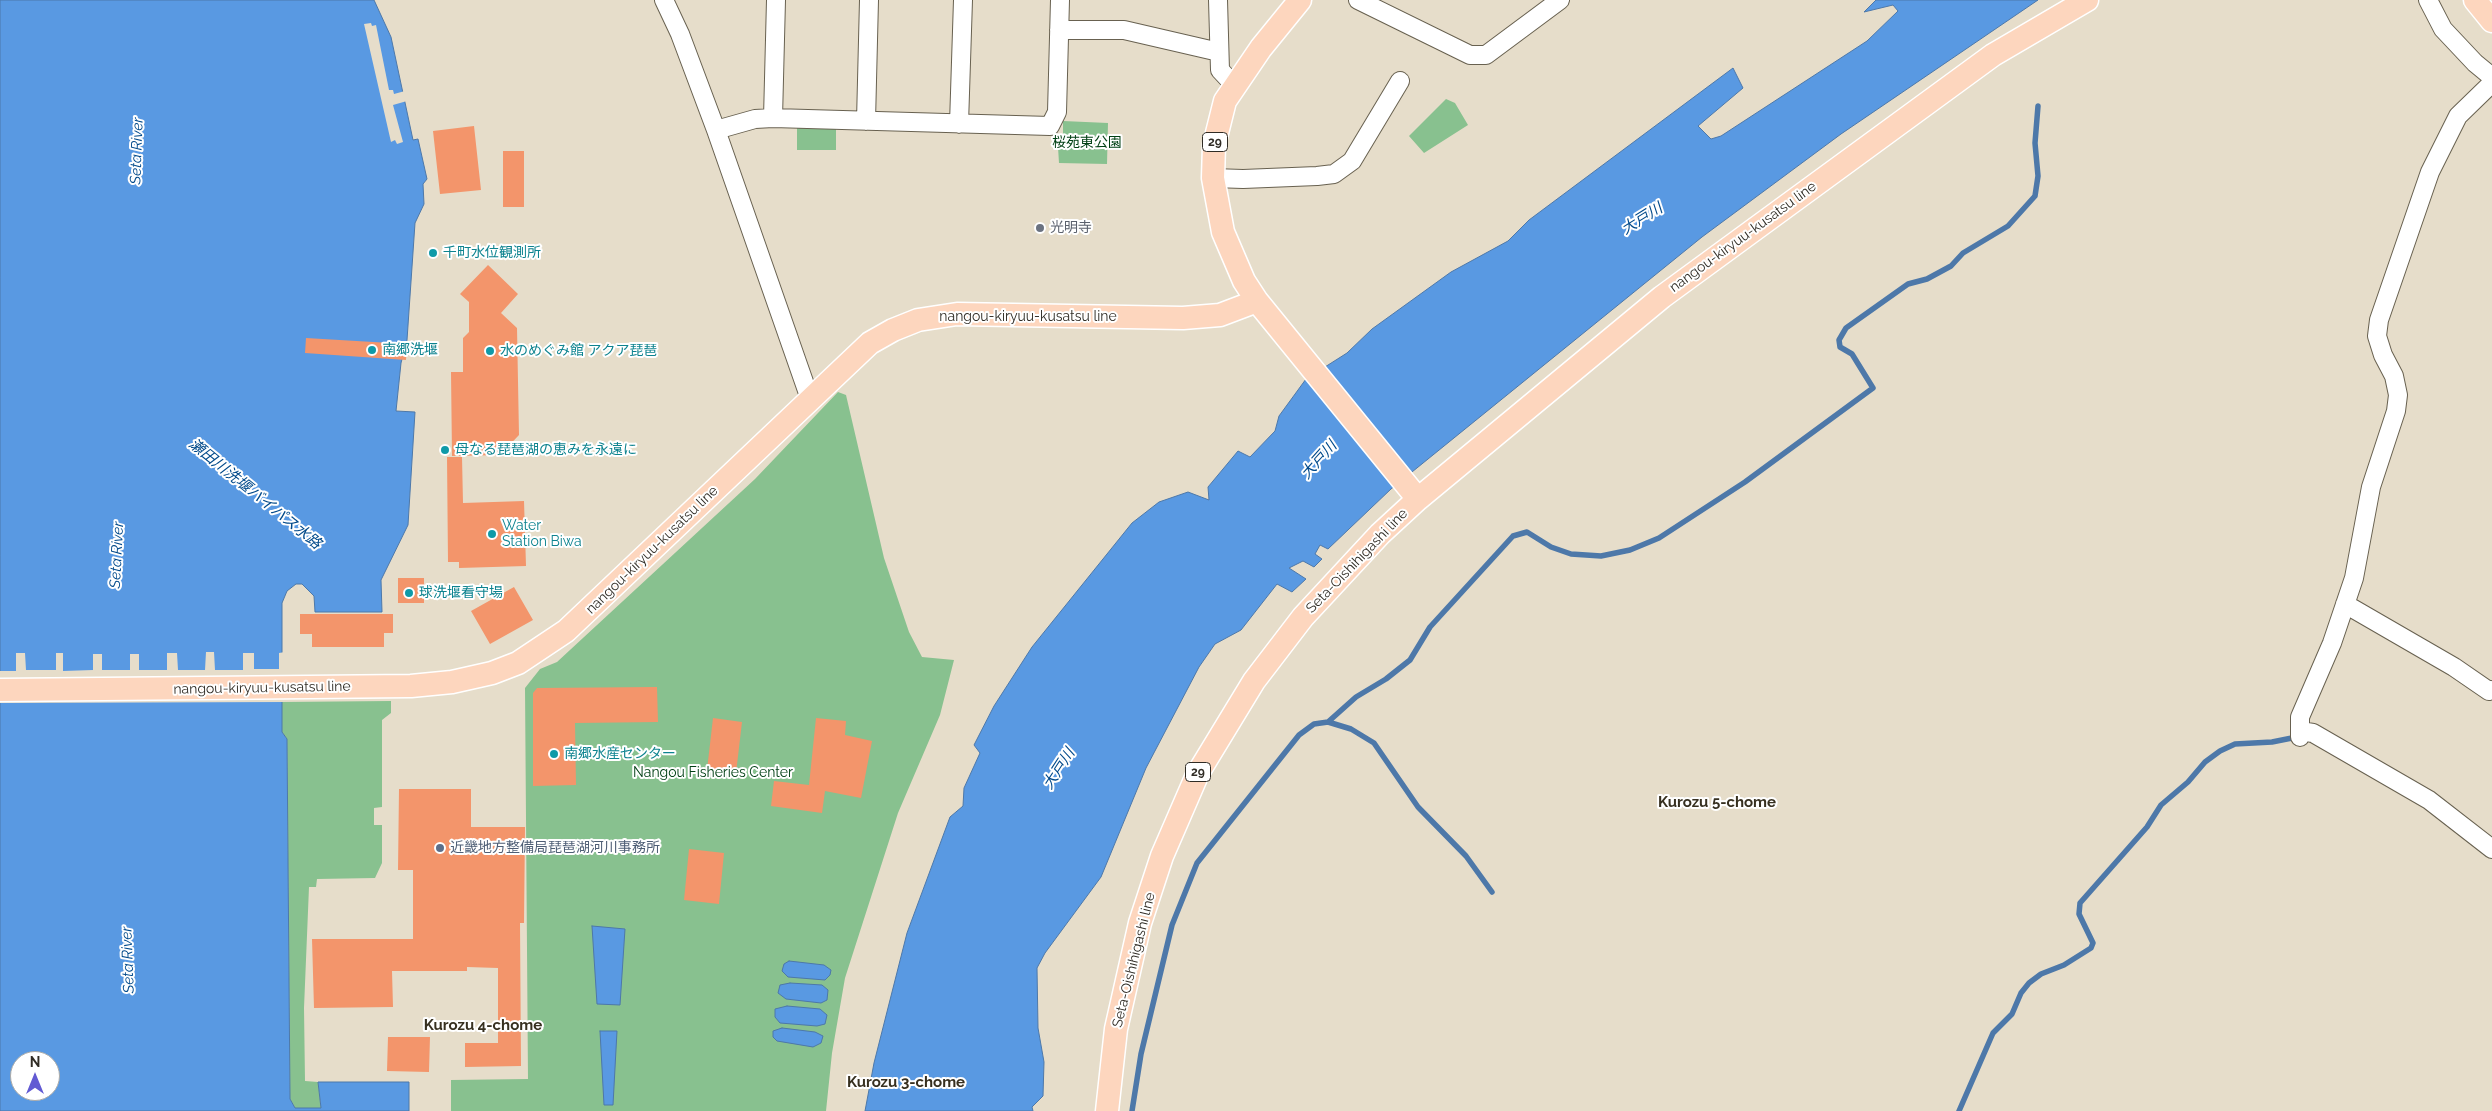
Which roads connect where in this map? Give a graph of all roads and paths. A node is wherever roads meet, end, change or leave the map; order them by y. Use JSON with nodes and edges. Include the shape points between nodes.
{"nodes":[{"id":1,"x":664,"y":0,"type":"edge"},
{"id":2,"x":776,"y":0,"type":"edge"},
{"id":3,"x":869,"y":0,"type":"edge"},
{"id":4,"x":963,"y":0,"type":"edge"},
{"id":5,"x":1060,"y":0,"type":"edge"},
{"id":6,"x":1218,"y":0,"type":"edge"},
{"id":7,"x":1300,"y":0,"type":"edge"},
{"id":8,"x":1358,"y":0,"type":"edge"},
{"id":9,"x":1560,"y":0,"type":"edge"},
{"id":10,"x":2087,"y":0,"type":"edge"},
{"id":11,"x":2428,"y":0,"type":"edge"},
{"id":12,"x":2475,"y":0,"type":"edge"},
{"id":13,"x":2492,"y":21,"type":"edge"},
{"id":14,"x":1059,"y":30,"type":"junction"},
{"id":15,"x":1219,"y":52,"type":"junction"},
{"id":16,"x":2492,"y":77,"type":"edge"},
{"id":17,"x":1400,"y":80,"type":"dead end"},
{"id":18,"x":2492,"y":83,"type":"edge"},
{"id":19,"x":1234,"y":86,"type":"junction"},
{"id":20,"x":773,"y":118,"type":"junction"},
{"id":21,"x":866,"y":121,"type":"junction"},
{"id":22,"x":960,"y":124,"type":"junction"},
{"id":23,"x":716,"y":130,"type":"junction"},
{"id":24,"x":1213,"y":178,"type":"junction"},
{"id":25,"x":1263,"y":308,"type":"junction"},
{"id":26,"x":810,"y":399,"type":"junction"},
{"id":27,"x":1413,"y":492,"type":"junction"},
{"id":28,"x":2346,"y":604,"type":"junction"},
{"id":29,"x":0,"y":690,"type":"edge"},
{"id":30,"x":2492,"y":690,"type":"edge"},
{"id":31,"x":2492,"y":849,"type":"edge"},
{"id":32,"x":1107,"y":1111,"type":"edge"}],
"edges":[{"from":1,"to":23,"type":"street"},
{"from":2,"to":20,"type":"street"},
{"from":3,"to":21,"type":"street"},
{"from":4,"to":22,"type":"street"},
{"from":5,"to":14,"type":"street"},
{"from":6,"to":15,"type":"street"},
{"from":7,"to":19,"type":"main road","number":"29"},
{"from":8,"to":9,"type":"street","via":[[1470,55],[1486,55]]},
{"from":10,"to":27,"type":"main road","name":"nangou-kiryuu-kusatsu line","via":[[1993,55],[1662,297]]},
{"from":11,"to":16,"type":"street","via":[[2443,29],[2475,64]]},
{"from":12,"to":13,"type":"main road"},
{"from":14,"to":15,"type":"street","via":[[1124,30]]},
{"from":14,"to":22,"type":"street","via":[[1057,112],[1050,126]]},
{"from":15,"to":19,"type":"street","via":[[1220,70]]},
{"from":17,"to":24,"type":"street","via":[[1352,160],[1334,174]]},
{"from":18,"to":28,"type":"street","via":[[2458,116],[2430,172],[2379,320],[2377,336],[2394,376],[2398,395],[2396,412],[2372,487]]},
{"from":19,"to":24,"type":"main road","number":"29","via":[[1225,101],[1214,145]]},
{"from":20,"to":21,"type":"street"},
{"from":20,"to":23,"type":"street","via":[[755,119]]},
{"from":21,"to":22,"type":"street"},
{"from":23,"to":26,"type":"street"},
{"from":24,"to":25,"type":"main road","number":"29","via":[[1223,232],[1244,281]]},
{"from":25,"to":26,"type":"main road","name":"nangou-kiryuu-kusatsu line","via":[[1183,318],[957,314],[918,320],[870,343]]},
{"from":25,"to":27,"type":"main road","number":"29"},
{"from":26,"to":29,"type":"main road","name":"nangou-kiryuu-kusatsu line","via":[[566,631],[518,663],[492,673],[452,682],[411,686]]},
{"from":27,"to":32,"type":"main road","name":"Seta-Oishihigashi line","number":"29","via":[[1380,534],[1303,618],[1254,681],[1198,773],[1162,856],[1140,923],[1116,1029]]},
{"from":28,"to":30,"type":"street"},
{"from":28,"to":31,"type":"street","via":[[2300,717],[2300,734],[2313,734],[2429,800]]}]}
